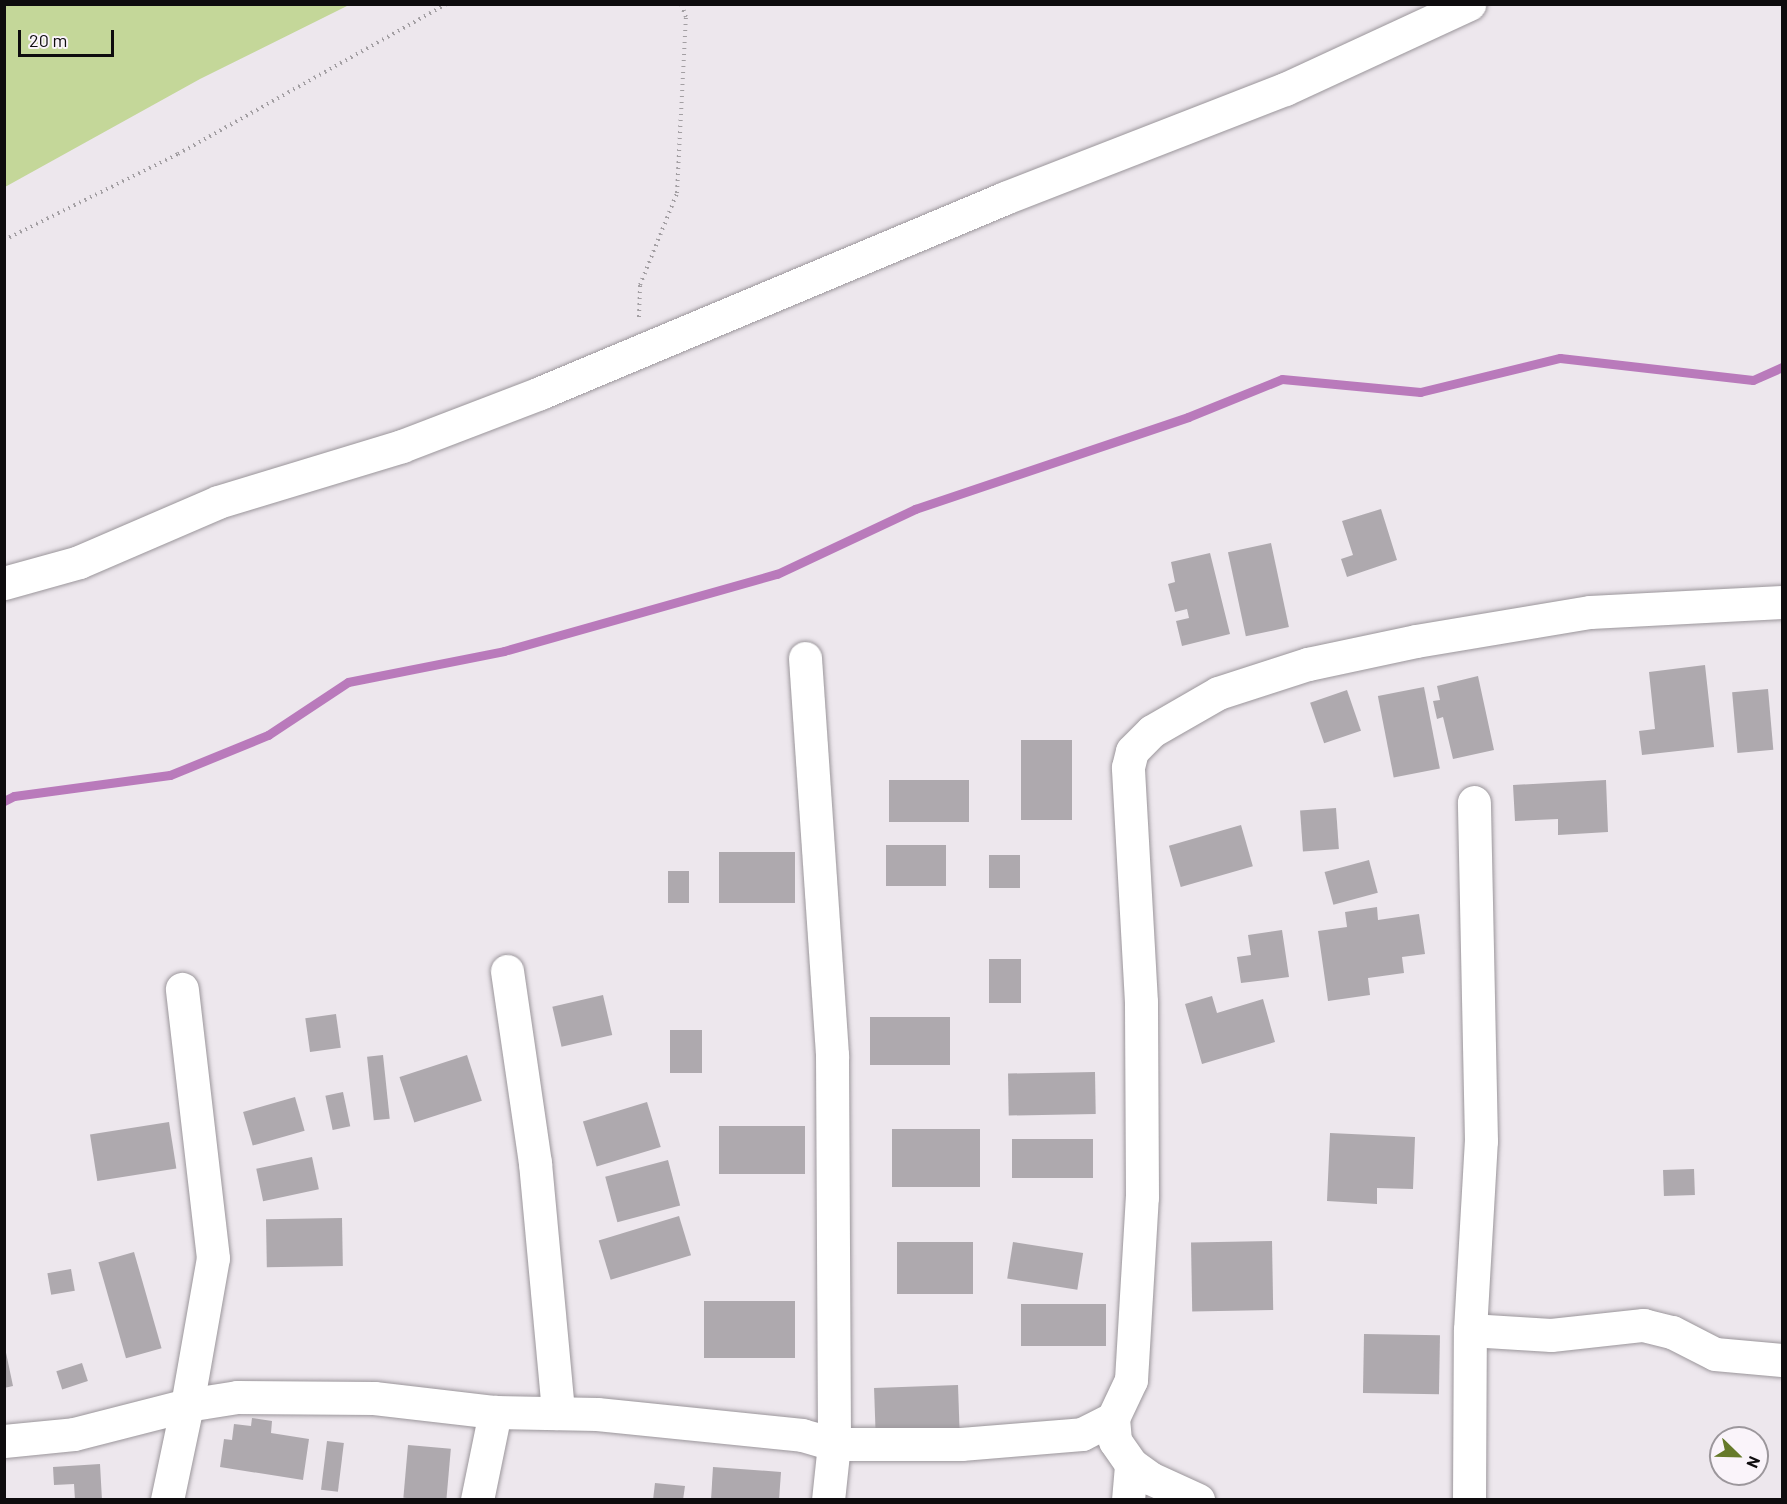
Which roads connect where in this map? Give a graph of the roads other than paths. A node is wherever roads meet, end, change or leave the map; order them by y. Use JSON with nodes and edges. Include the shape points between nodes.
{"nodes":[{"id":1,"x":1469,"y":4,"type":"edge"},
{"id":2,"x":4,"y":583,"type":"edge"},
{"id":3,"x":1782,"y":602,"type":"edge"},
{"id":4,"x":805,"y":658,"type":"dead end"},
{"id":5,"x":1474,"y":802,"type":"dead end"},
{"id":6,"x":507,"y":971,"type":"dead end"},
{"id":7,"x":182,"y":989,"type":"dead end"},
{"id":8,"x":1470,"y":1330,"type":"junction"},
{"id":9,"x":1782,"y":1360,"type":"edge"},
{"id":10,"x":187,"y":1406,"type":"junction"},
{"id":11,"x":495,"y":1412,"type":"junction"},
{"id":12,"x":558,"y":1413,"type":"junction"},
{"id":13,"x":1113,"y":1418,"type":"junction"},
{"id":14,"x":4,"y":1441,"type":"edge"},
{"id":15,"x":834,"y":1444,"type":"junction"},
{"id":16,"x":1131,"y":1464,"type":"junction"},
{"id":17,"x":166,"y":1500,"type":"edge"},
{"id":18,"x":477,"y":1500,"type":"edge"},
{"id":19,"x":828,"y":1500,"type":"edge"},
{"id":20,"x":1128,"y":1500,"type":"edge"},
{"id":21,"x":1198,"y":1500,"type":"edge"},
{"id":22,"x":1469,"y":1500,"type":"edge"}],
"edges":[{"from":1,"to":2,"type":"street","via":[[1285,89],[1005,198],[402,446],[218,502],[79,562]]},
{"from":3,"to":13,"type":"street","via":[[1590,612],[1416,640],[1308,664],[1218,693],[1152,731],[1132,751],[1128,767],[1141,1002],[1142,1197],[1131,1380]]},
{"from":4,"to":15,"type":"street","via":[[832,1055]]},
{"from":5,"to":8,"type":"street","via":[[1481,1141]]},
{"from":6,"to":12,"type":"street","via":[[535,1163]]},
{"from":7,"to":10,"type":"street","via":[[213,1258]]},
{"from":8,"to":9,"type":"street","via":[[1551,1335],[1643,1325],[1672,1332],[1715,1354]]},
{"from":8,"to":22,"type":"street"},
{"from":10,"to":11,"type":"street","via":[[237,1397],[374,1398]]},
{"from":10,"to":14,"type":"street","via":[[74,1434]]},
{"from":10,"to":17,"type":"street"},
{"from":11,"to":12,"type":"street"},
{"from":11,"to":18,"type":"street"},
{"from":12,"to":15,"type":"street","via":[[802,1435]]},
{"from":13,"to":15,"type":"street","via":[[1082,1434],[961,1444]]},
{"from":13,"to":16,"type":"street","via":[[1115,1441]]},
{"from":15,"to":19,"type":"street"},
{"from":16,"to":20,"type":"street"},
{"from":16,"to":21,"type":"street","via":[[1150,1478]]}]}
